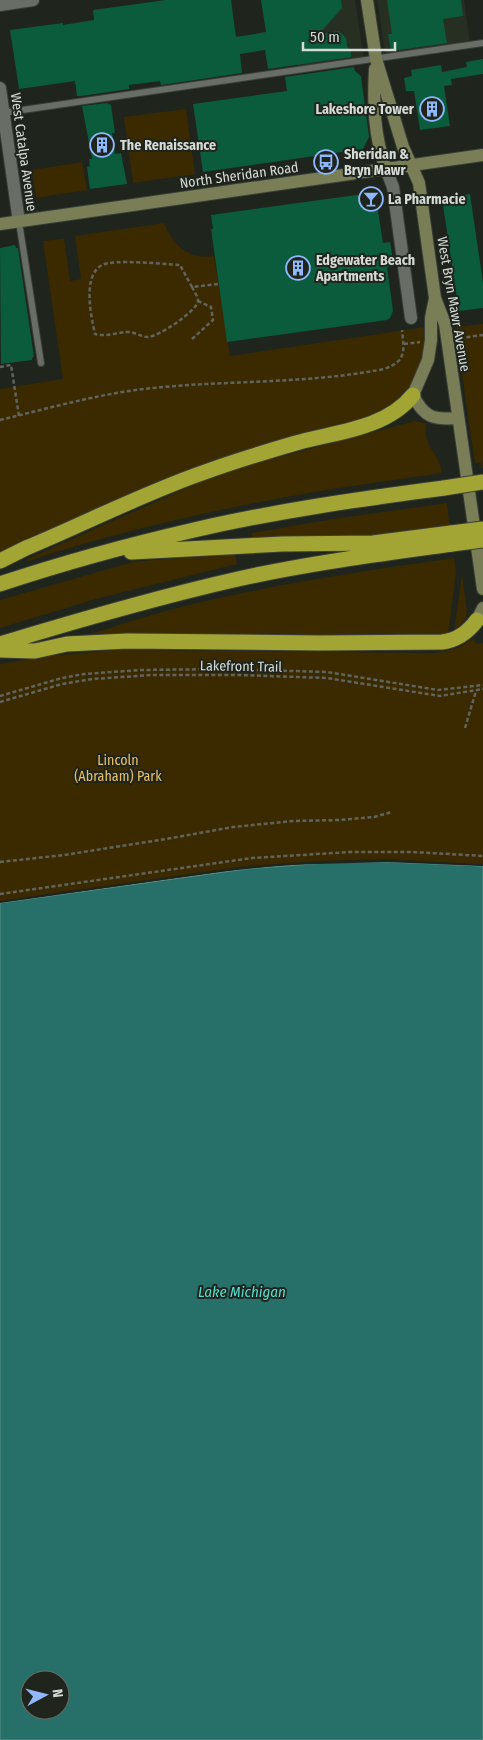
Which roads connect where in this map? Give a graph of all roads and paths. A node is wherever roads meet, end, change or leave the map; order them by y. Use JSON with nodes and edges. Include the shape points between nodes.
{"nodes":[{"id":1,"x":33,"y":0,"type":"edge"},
{"id":2,"x":367,"y":0,"type":"edge"},
{"id":3,"x":0,"y":5,"type":"edge"},
{"id":4,"x":483,"y":43,"type":"edge"},
{"id":5,"x":376,"y":59,"type":"junction"},
{"id":6,"x":0,"y":88,"type":"edge"},
{"id":7,"x":2,"y":113,"type":"edge"},
{"id":8,"x":483,"y":155,"type":"edge"},
{"id":9,"x":411,"y":165,"type":"junction"},
{"id":10,"x":386,"y":169,"type":"junction"},
{"id":11,"x":19,"y":222,"type":"junction"},
{"id":12,"x":0,"y":224,"type":"edge"},
{"id":13,"x":219,"y":284,"type":"dead end"},
{"id":14,"x":192,"y":287,"type":"junction"},
{"id":15,"x":435,"y":298,"type":"junction"},
{"id":16,"x":198,"y":301,"type":"junction"},
{"id":17,"x":411,"y":318,"type":"dead end"},
{"id":18,"x":402,"y":330,"type":"dead end"},
{"id":19,"x":483,"y":335,"type":"edge"},
{"id":20,"x":459,"y":338,"type":"dead end"},
{"id":21,"x":192,"y":339,"type":"dead end"},
{"id":22,"x":41,"y":364,"type":"dead end"},
{"id":23,"x":0,"y":366,"type":"edge"},
{"id":24,"x":413,"y":395,"type":"junction"},
{"id":25,"x":19,"y":416,"type":"junction"},
{"id":26,"x":458,"y":418,"type":"junction"},
{"id":27,"x":0,"y":420,"type":"edge"},
{"id":28,"x":483,"y":482,"type":"edge"},
{"id":29,"x":483,"y":529,"type":"edge"},
{"id":30,"x":452,"y":539,"type":"junction"},
{"id":31,"x":483,"y":540,"type":"edge"},
{"id":32,"x":98,"y":555,"type":"junction"},
{"id":33,"x":0,"y":560,"type":"edge"},
{"id":34,"x":0,"y":584,"type":"edge"},
{"id":35,"x":483,"y":589,"type":"edge"},
{"id":36,"x":480,"y":614,"type":"edge"},
{"id":37,"x":0,"y":644,"type":"edge"},
{"id":38,"x":0,"y":650,"type":"edge"},
{"id":39,"x":483,"y":684,"type":"edge"},
{"id":40,"x":483,"y":689,"type":"edge"},
{"id":41,"x":476,"y":691,"type":"junction"},
{"id":42,"x":0,"y":696,"type":"edge"},
{"id":43,"x":0,"y":702,"type":"edge"},
{"id":44,"x":465,"y":728,"type":"dead end"},
{"id":45,"x":392,"y":812,"type":"dead end"},
{"id":46,"x":483,"y":856,"type":"edge"},
{"id":47,"x":0,"y":862,"type":"edge"},
{"id":48,"x":0,"y":894,"type":"edge"}],
"edges":[{"from":1,"to":3,"type":"street"},
{"from":2,"to":5,"type":"main road","name":"West Bryn Mawr Avenue"},
{"from":4,"to":5,"type":"lane"},
{"from":5,"to":7,"type":"lane"},
{"from":5,"to":9,"type":"main road","name":"West Bryn Mawr Avenue"},
{"from":5,"to":10,"type":"main road","via":[[373,103]]},
{"from":6,"to":7,"type":"street","name":"West Catalpa Avenue"},
{"from":7,"to":11,"type":"street","name":"West Catalpa Avenue"},
{"from":8,"to":9,"type":"main road","name":"North Sheridan Road"},
{"from":9,"to":10,"type":"main road","name":"North Sheridan Road"},
{"from":9,"to":15,"type":"main road","name":"West Bryn Mawr Avenue","via":[[419,183]]},
{"from":10,"to":11,"type":"main road","name":"North Sheridan Road"},
{"from":10,"to":17,"type":"street","via":[[392,187]]},
{"from":11,"to":12,"type":"main road","name":"North Sheridan Road"},
{"from":11,"to":22,"type":"lane"},
{"from":13,"to":14,"type":"path"},
{"from":14,"to":16,"type":"path"},
{"from":14,"to":16,"type":"path","via":[[180,265],[104,264],[96,270],[90,282],[95,334],[128,332],[149,337],[156,335],[194,309]]},
{"from":15,"to":24,"type":"main road","via":[[430,318],[428,360]]},
{"from":15,"to":26,"type":"main road","name":"West Bryn Mawr Avenue","via":[[445,324]]},
{"from":16,"to":21,"type":"path","via":[[210,307],[213,320]]},
{"from":18,"to":25,"type":"path","via":[[403,355],[395,365],[384,369],[289,381],[152,388],[97,397]]},
{"from":19,"to":20,"type":"path"},
{"from":23,"to":25,"type":"path","via":[[12,365]]},
{"from":24,"to":26,"type":"main road","via":[[422,411],[429,416]]},
{"from":24,"to":33,"type":"highway","via":[[399,410],[380,420],[204,472]]},
{"from":25,"to":27,"type":"path"},
{"from":26,"to":35,"type":"main road","name":"West Bryn Mawr Avenue"},
{"from":28,"to":32,"type":"highway","bridge":true,"via":[[270,514]]},
{"from":29,"to":30,"type":"highway","bridge":true},
{"from":30,"to":31,"type":"highway","bridge":true},
{"from":30,"to":32,"type":"highway","via":[[282,544]]},
{"from":30,"to":37,"type":"highway","via":[[240,579],[110,611]]},
{"from":32,"to":34,"type":"highway"},
{"from":36,"to":38,"type":"highway","via":[[470,629],[446,641],[127,641],[67,644],[35,651]]},
{"from":39,"to":42,"type":"path","name":"Lakefront Trail","via":[[438,690],[327,672],[140,670],[62,678]]},
{"from":40,"to":41,"type":"path","name":"Lakefront Trail"},
{"from":41,"to":43,"type":"path","name":"Lakefront Trail","via":[[440,696],[327,678],[152,675],[62,684]]},
{"from":41,"to":44,"type":"path"},
{"from":45,"to":47,"type":"path","via":[[354,819],[233,827],[157,841]]},
{"from":46,"to":48,"type":"path","via":[[350,852],[252,858]]}]}
